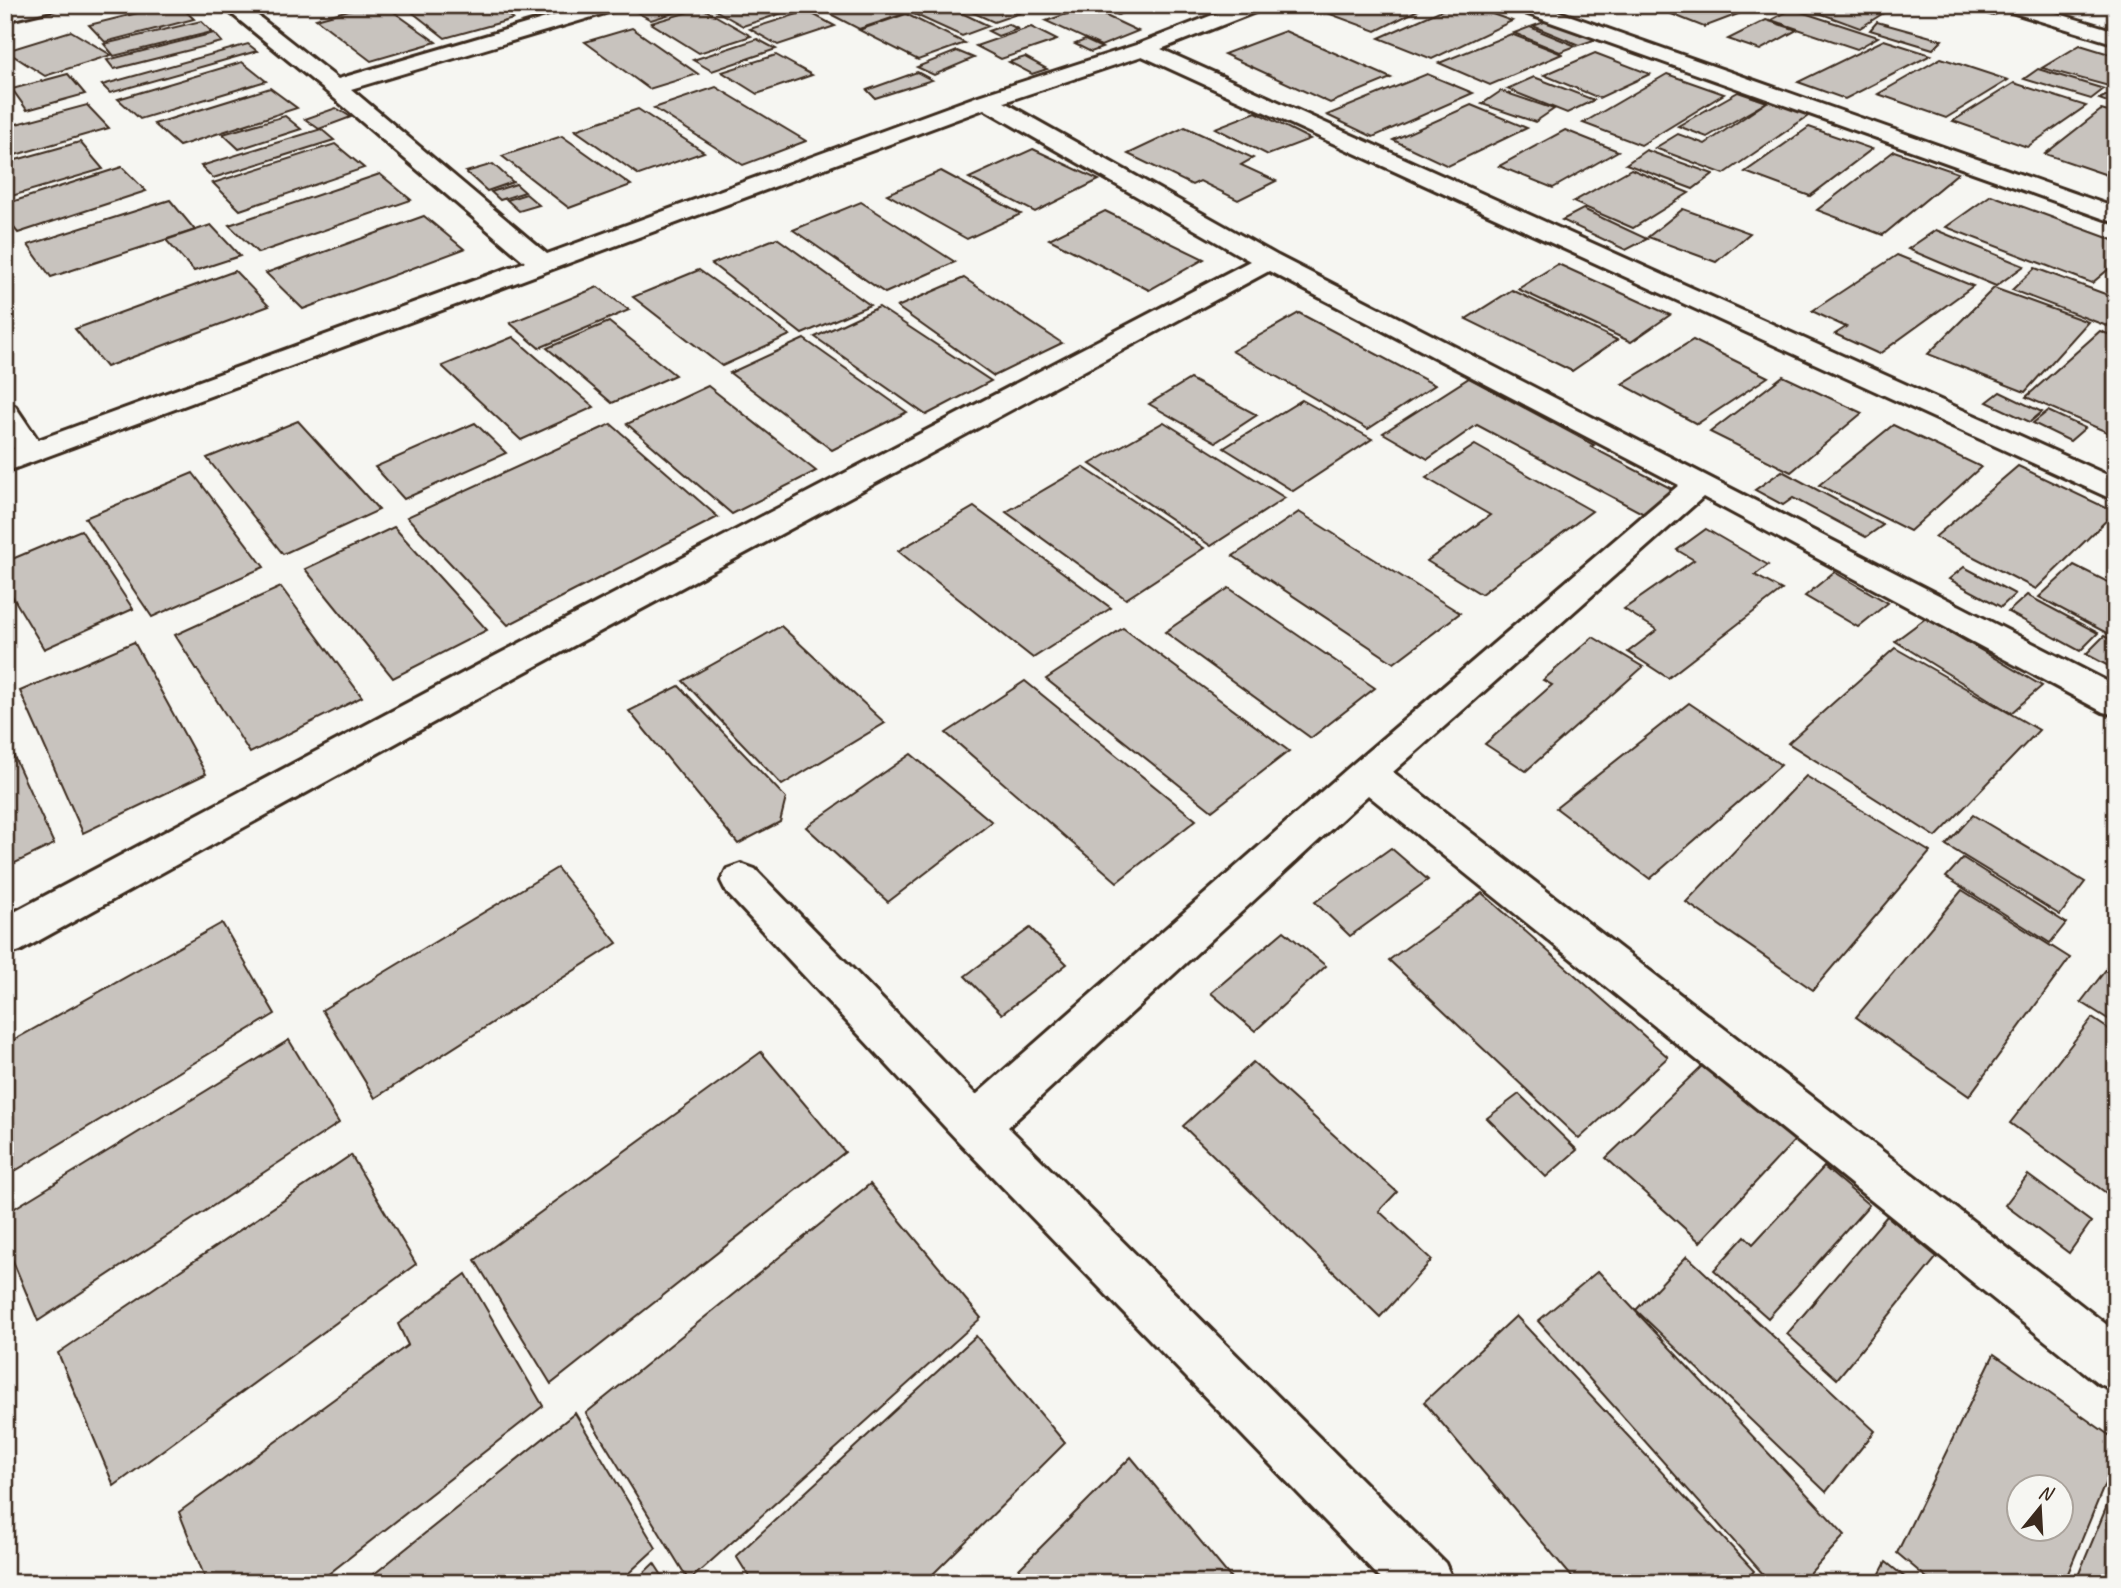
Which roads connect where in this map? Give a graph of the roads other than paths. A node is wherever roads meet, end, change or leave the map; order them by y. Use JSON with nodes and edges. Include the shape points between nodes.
{"nodes":[{"id":1,"x":48,"y":5,"type":"edge"},
{"id":2,"x":231,"y":5,"type":"edge"},
{"id":3,"x":612,"y":5,"type":"edge"},
{"id":4,"x":1521,"y":5,"type":"edge"},
{"id":5,"x":2008,"y":5,"type":"edge"},
{"id":6,"x":1238,"y":8,"type":"edge"},
{"id":7,"x":5,"y":15,"type":"edge"},
{"id":8,"x":2116,"y":38,"type":"edge"},
{"id":9,"x":1143,"y":50,"type":"junction"},
{"id":10,"x":335,"y":87,"type":"junction"},
{"id":11,"x":986,"y":101,"type":"junction"},
{"id":12,"x":2116,"y":216,"type":"edge"},
{"id":13,"x":1269,"y":261,"type":"junction"},
{"id":14,"x":543,"y":264,"type":"junction"},
{"id":15,"x":5,"y":412,"type":"edge"},
{"id":16,"x":18,"y":458,"type":"edge"},
{"id":17,"x":1700,"y":483,"type":"junction"},
{"id":18,"x":2116,"y":491,"type":"edge"},
{"id":19,"x":2116,"y":702,"type":"edge"},
{"id":20,"x":1367,"y":773,"type":"junction"},
{"id":21,"x":741,"y":881,"type":"dead end"},
{"id":22,"x":5,"y":938,"type":"edge"},
{"id":23,"x":975,"y":1126,"type":"junction"},
{"id":24,"x":2116,"y":1365,"type":"edge"},
{"id":25,"x":1425,"y":1583,"type":"edge"}],
"edges":[{"from":1,"to":7,"type":"street"},
{"from":2,"to":10,"type":"street"},
{"from":3,"to":10,"type":"street"},
{"from":4,"to":12,"type":"street"},
{"from":5,"to":8,"type":"street"},
{"from":6,"to":9,"type":"street"},
{"from":9,"to":11,"type":"street"},
{"from":9,"to":18,"type":"street"},
{"from":10,"to":14,"type":"street"},
{"from":11,"to":13,"type":"street"},
{"from":11,"to":14,"type":"street"},
{"from":13,"to":17,"type":"street"},
{"from":13,"to":22,"type":"street"},
{"from":14,"to":16,"type":"street"},
{"from":15,"to":16,"type":"street"},
{"from":17,"to":19,"type":"street"},
{"from":17,"to":20,"type":"street"},
{"from":20,"to":23,"type":"street"},
{"from":20,"to":24,"type":"street"},
{"from":21,"to":23,"type":"street"},
{"from":23,"to":25,"type":"street"}]}
